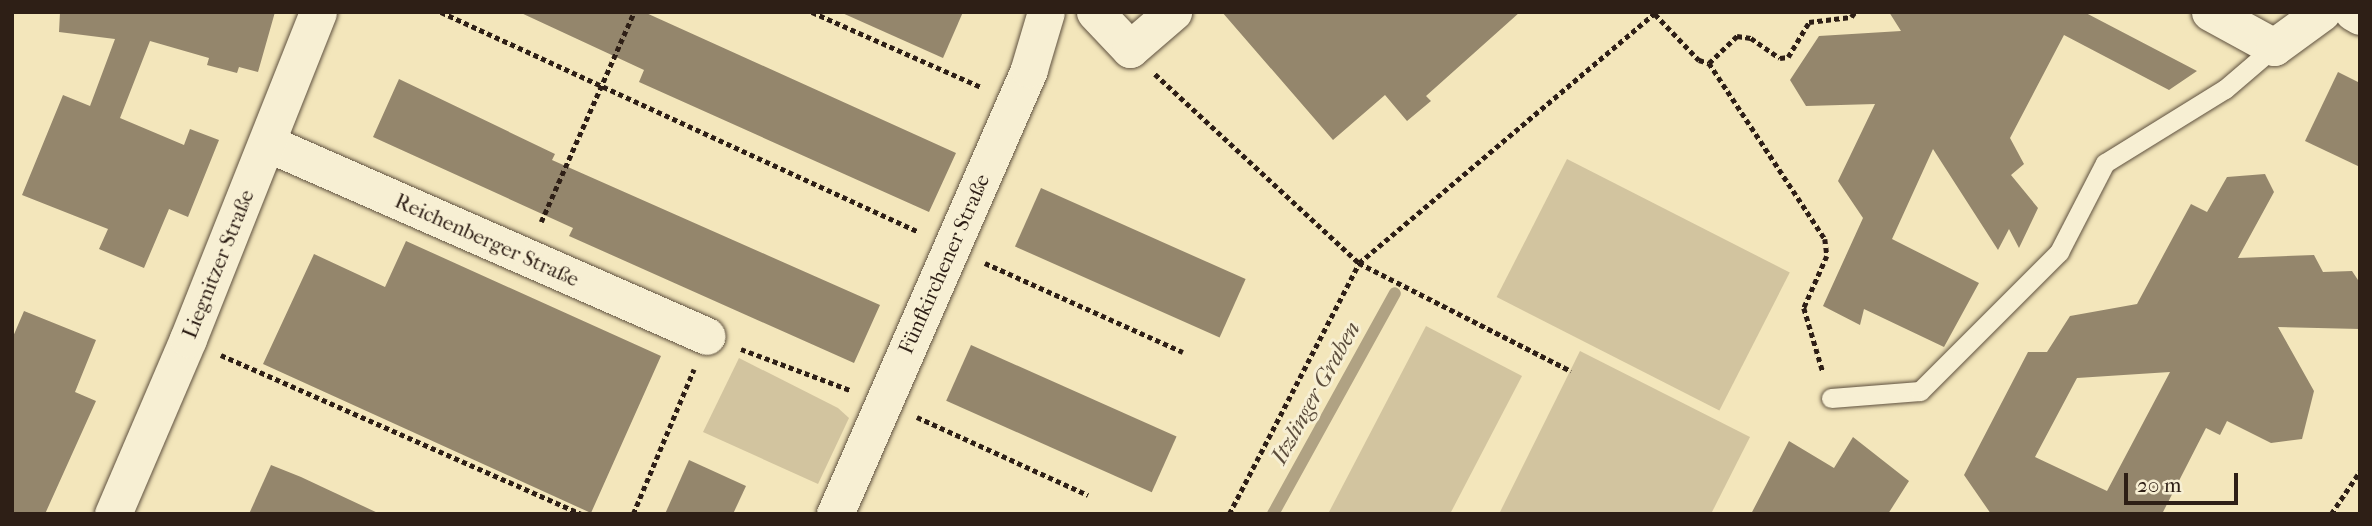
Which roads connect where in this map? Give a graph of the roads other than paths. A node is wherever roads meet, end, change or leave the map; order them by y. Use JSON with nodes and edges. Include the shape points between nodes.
{"nodes":[{"id":1,"x":318,"y":12,"type":"edge"},
{"id":2,"x":1046,"y":12,"type":"edge"},
{"id":3,"x":1095,"y":12,"type":"edge"},
{"id":4,"x":1173,"y":12,"type":"edge"},
{"id":5,"x":2210,"y":12,"type":"edge"},
{"id":6,"x":2322,"y":12,"type":"edge"},
{"id":7,"x":2353,"y":12,"type":"edge"},
{"id":8,"x":2360,"y":16,"type":"edge"},
{"id":9,"x":2274,"y":47,"type":"junction"},
{"id":10,"x":267,"y":143,"type":"junction"},
{"id":11,"x":707,"y":336,"type":"road end"},
{"id":12,"x":1831,"y":398,"type":"road end"},
{"id":13,"x":113,"y":514,"type":"edge"},
{"id":14,"x":835,"y":514,"type":"edge"}],
"edges":[{"from":1,"to":10,"type":"street","name":"Liegnitzer Straße"},
{"from":2,"to":14,"type":"street","name":"Fünfkirchener Straße","via":[[1029,69]]},
{"from":3,"to":4,"type":"street","via":[[1130,49]]},
{"from":5,"to":9,"type":"street"},
{"from":6,"to":9,"type":"street"},
{"from":7,"to":8,"type":"street"},
{"from":9,"to":12,"type":"lane","via":[[2225,89],[2105,163],[2059,252],[1920,391]]},
{"from":10,"to":11,"type":"street","name":"Reichenberger Straße"},
{"from":10,"to":13,"type":"street","name":"Liegnitzer Straße"}]}
